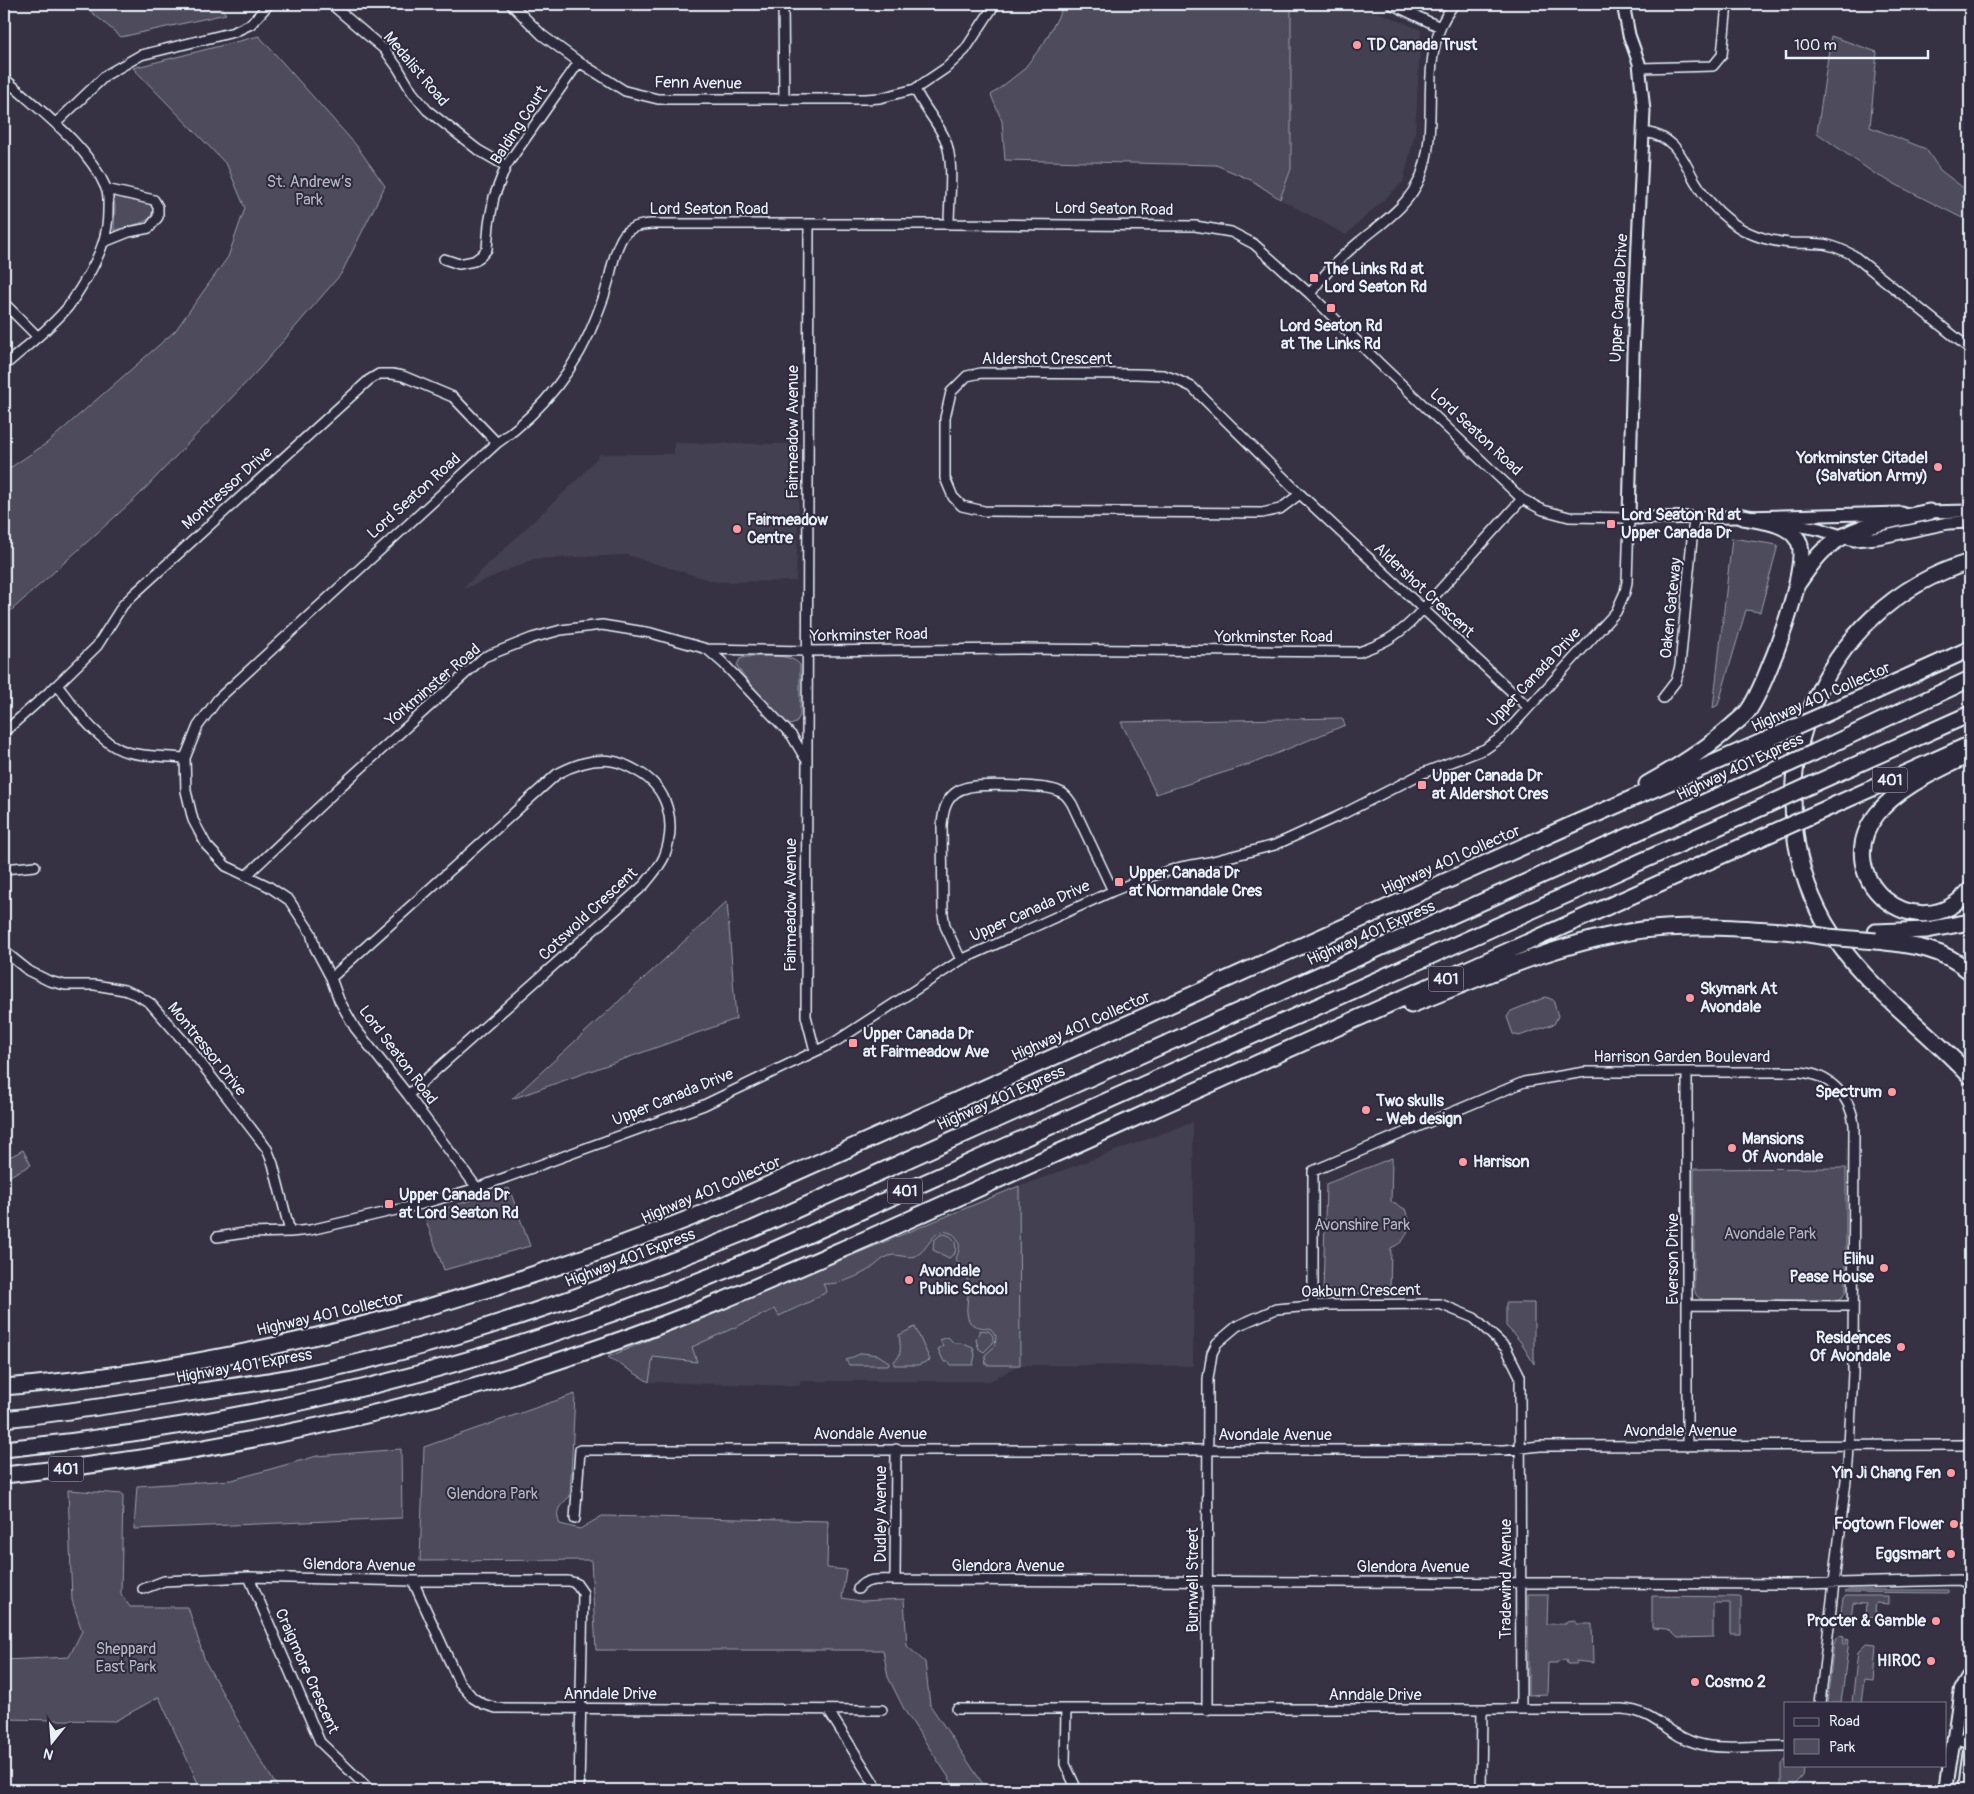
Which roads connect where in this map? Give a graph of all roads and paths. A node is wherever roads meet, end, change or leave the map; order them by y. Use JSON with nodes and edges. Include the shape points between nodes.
{"nodes":[{"id":1,"x":269,"y":4,"type":"edge"},
{"id":2,"x":330,"y":4,"type":"edge"},
{"id":3,"x":511,"y":4,"type":"edge"},
{"id":4,"x":783,"y":4,"type":"edge"},
{"id":5,"x":995,"y":4,"type":"edge"},
{"id":6,"x":1391,"y":4,"type":"edge"},
{"id":7,"x":1454,"y":4,"type":"edge"},
{"id":8,"x":1623,"y":4,"type":"edge"},
{"id":9,"x":1727,"y":4,"type":"edge"},
{"id":10,"x":1440,"y":27,"type":"junction"},
{"id":11,"x":579,"y":62,"type":"junction"},
{"id":12,"x":1640,"y":68,"type":"junction"},
{"id":13,"x":4,"y":78,"type":"edge"},
{"id":14,"x":915,"y":89,"type":"junction"},
{"id":15,"x":784,"y":99,"type":"junction"},
{"id":16,"x":56,"y":123,"type":"junction"},
{"id":17,"x":1643,"y":132,"type":"junction"},
{"id":18,"x":506,"y":166,"type":"junction"},
{"id":19,"x":106,"y":189,"type":"junction"},
{"id":20,"x":949,"y":224,"type":"junction"},
{"id":21,"x":809,"y":225,"type":"junction"},
{"id":22,"x":104,"y":242,"type":"junction"},
{"id":23,"x":444,"y":259,"type":"dead end"},
{"id":24,"x":1310,"y":294,"type":"junction"},
{"id":25,"x":4,"y":303,"type":"edge"},
{"id":26,"x":37,"y":336,"type":"junction"},
{"id":27,"x":1970,"y":349,"type":"edge"},
{"id":28,"x":4,"y":366,"type":"edge"},
{"id":29,"x":497,"y":443,"type":"junction"},
{"id":30,"x":1300,"y":494,"type":"junction"},
{"id":31,"x":1522,"y":499,"type":"junction"},
{"id":32,"x":1970,"y":511,"type":"edge"},
{"id":33,"x":1929,"y":512,"type":"junction"},
{"id":34,"x":1743,"y":517,"type":"junction"},
{"id":35,"x":1629,"y":518,"type":"junction"},
{"id":36,"x":1694,"y":518,"type":"junction"},
{"id":37,"x":1970,"y":522,"type":"edge"},
{"id":38,"x":1841,"y":537,"type":"junction"},
{"id":39,"x":1970,"y":562,"type":"edge"},
{"id":40,"x":1797,"y":584,"type":"junction"},
{"id":41,"x":1423,"y":609,"type":"junction"},
{"id":42,"x":706,"y":649,"type":"junction"},
{"id":43,"x":1970,"y":649,"type":"edge"},
{"id":44,"x":806,"y":651,"type":"junction"},
{"id":45,"x":1970,"y":679,"type":"edge"},
{"id":46,"x":56,"y":686,"type":"junction"},
{"id":47,"x":1663,"y":698,"type":"dead end"},
{"id":48,"x":1528,"y":707,"type":"junction"},
{"id":49,"x":1970,"y":714,"type":"edge"},
{"id":50,"x":4,"y":732,"type":"edge"},
{"id":51,"x":1970,"y":744,"type":"edge"},
{"id":52,"x":1970,"y":754,"type":"edge"},
{"id":53,"x":185,"y":758,"type":"junction"},
{"id":54,"x":805,"y":759,"type":"junction"},
{"id":55,"x":1568,"y":826,"type":"junction"},
{"id":56,"x":35,"y":866,"type":"dead end"},
{"id":57,"x":4,"y":869,"type":"edge"},
{"id":58,"x":246,"y":876,"type":"junction"},
{"id":59,"x":1970,"y":890,"type":"edge"},
{"id":60,"x":1113,"y":891,"type":"junction"},
{"id":61,"x":1970,"y":922,"type":"edge"},
{"id":62,"x":1876,"y":937,"type":"junction"},
{"id":63,"x":4,"y":951,"type":"edge"},
{"id":64,"x":961,"y":960,"type":"junction"},
{"id":65,"x":1970,"y":972,"type":"edge"},
{"id":66,"x":331,"y":978,"type":"junction"},
{"id":67,"x":815,"y":1051,"type":"junction"},
{"id":68,"x":1687,"y":1072,"type":"junction"},
{"id":69,"x":1970,"y":1076,"type":"edge"},
{"id":70,"x":408,"y":1095,"type":"junction"},
{"id":71,"x":1128,"y":1122,"type":"junction"},
{"id":72,"x":477,"y":1188,"type":"junction"},
{"id":73,"x":290,"y":1232,"type":"junction"},
{"id":74,"x":217,"y":1237,"type":"dead end"},
{"id":75,"x":1313,"y":1306,"type":"junction"},
{"id":76,"x":1688,"y":1306,"type":"junction"},
{"id":77,"x":1853,"y":1306,"type":"junction"},
{"id":78,"x":4,"y":1387,"type":"edge"},
{"id":79,"x":4,"y":1419,"type":"edge"},
{"id":80,"x":1970,"y":1445,"type":"edge"},
{"id":81,"x":1687,"y":1446,"type":"junction"},
{"id":82,"x":1848,"y":1446,"type":"junction"},
{"id":83,"x":1521,"y":1448,"type":"junction"},
{"id":84,"x":4,"y":1449,"type":"edge"},
{"id":85,"x":896,"y":1449,"type":"junction"},
{"id":86,"x":1208,"y":1450,"type":"junction"},
{"id":87,"x":128,"y":1461,"type":"junction"},
{"id":88,"x":4,"y":1476,"type":"edge"},
{"id":89,"x":4,"y":1486,"type":"edge"},
{"id":90,"x":575,"y":1519,"type":"dead end"},
{"id":91,"x":249,"y":1577,"type":"junction"},
{"id":92,"x":895,"y":1580,"type":"junction"},
{"id":93,"x":413,"y":1581,"type":"junction"},
{"id":94,"x":1209,"y":1582,"type":"junction"},
{"id":95,"x":1522,"y":1582,"type":"junction"},
{"id":96,"x":1834,"y":1583,"type":"junction"},
{"id":97,"x":1970,"y":1584,"type":"edge"},
{"id":98,"x":143,"y":1589,"type":"dead end"},
{"id":99,"x":858,"y":1589,"type":"dead end"},
{"id":100,"x":1970,"y":1674,"type":"edge"},
{"id":101,"x":1820,"y":1702,"type":"edge"},
{"id":102,"x":580,"y":1709,"type":"junction"},
{"id":103,"x":957,"y":1709,"type":"dead end"},
{"id":104,"x":1066,"y":1709,"type":"junction"},
{"id":105,"x":828,"y":1710,"type":"junction"},
{"id":106,"x":882,"y":1710,"type":"dead end"},
{"id":107,"x":1207,"y":1710,"type":"junction"},
{"id":108,"x":1482,"y":1710,"type":"junction"},
{"id":109,"x":1521,"y":1710,"type":"junction"},
{"id":110,"x":1960,"y":1742,"type":"edge"},
{"id":111,"x":1784,"y":1746,"type":"edge"},
{"id":112,"x":370,"y":1790,"type":"edge"},
{"id":113,"x":579,"y":1790,"type":"edge"},
{"id":114,"x":878,"y":1790,"type":"edge"},
{"id":115,"x":1078,"y":1790,"type":"edge"},
{"id":116,"x":1481,"y":1790,"type":"edge"},
{"id":117,"x":1946,"y":1790,"type":"edge"},
{"id":118,"x":1965,"y":1790,"type":"edge"}],
"edges":[{"from":1,"to":16,"type":"street","via":[[251,24],[234,32],[134,58],[106,74]]},
{"from":2,"to":18,"type":"street","name":"Medalist Road","via":[[385,50],[427,110],[478,150]]},
{"from":3,"to":11,"type":"street","name":"Fenn Avenue","via":[[542,35]]},
{"from":4,"to":15,"type":"street"},
{"from":5,"to":14,"type":"street","name":"Fenn Avenue","via":[[956,61]]},
{"from":6,"to":10,"type":"street"},
{"from":7,"to":10,"type":"street"},
{"from":8,"to":12,"type":"street","name":"Upper Canada Drive","via":[[1628,35]]},
{"from":9,"to":12,"type":"street","via":[[1722,55],[1713,66]]},
{"from":10,"to":24,"type":"street","via":[[1431,68],[1426,158],[1420,178],[1394,215],[1347,253]]},
{"from":11,"to":15,"type":"street","name":"Fenn Avenue","via":[[625,91],[640,96],[658,99]]},
{"from":11,"to":18,"type":"street","name":"Balding Court"},
{"from":12,"to":17,"type":"street","name":"Upper Canada Drive"},
{"from":13,"to":16,"type":"street"},
{"from":14,"to":15,"type":"street","name":"Fenn Avenue","via":[[880,98]]},
{"from":14,"to":20,"type":"street","via":[[946,141],[950,160]]},
{"from":16,"to":19,"type":"street","via":[[98,173]]},
{"from":17,"to":27,"type":"street","via":[[1663,137],[1673,145],[1714,208],[1741,230],[1765,239],[1840,248]]},
{"from":17,"to":35,"type":"street","name":"Upper Canada Drive"},
{"from":18,"to":23,"type":"street","name":"Balding Court","via":[[494,197],[487,249],[474,261],[459,264]]},
{"from":19,"to":22,"type":"street","via":[[108,218]]},
{"from":19,"to":22,"type":"street","via":[[154,200],[158,217],[149,228]]},
{"from":20,"to":21,"type":"street","name":"Lord Seaton Road"},
{"from":20,"to":24,"type":"street","name":"Lord Seaton Road","via":[[1215,228],[1254,244]]},
{"from":21,"to":29,"type":"street","name":"Lord Seaton Road","via":[[651,224],[628,230],[618,245],[599,311],[585,343],[549,397]]},
{"from":21,"to":44,"type":"street","name":"Fairmeadow Avenue"},
{"from":22,"to":26,"type":"street","via":[[68,307]]},
{"from":24,"to":31,"type":"street","name":"Lord Seaton Road"},
{"from":25,"to":26,"type":"street"},
{"from":26,"to":28,"type":"street"},
{"from":29,"to":46,"type":"street","name":"Montressor Drive","via":[[453,397],[403,376],[379,374],[368,380],[133,595],[96,646]]},
{"from":29,"to":53,"type":"street","name":"Lord Seaton Road","via":[[218,699],[198,726]]},
{"from":30,"to":30,"type":"street","name":"Aldershot Crescent","via":[[1192,387],[1163,375],[981,373],[967,376],[957,384],[947,404],[945,478],[953,497],[962,506],[984,511],[1262,513],[1280,509]]},
{"from":30,"to":41,"type":"street","name":"Aldershot Crescent"},
{"from":31,"to":35,"type":"street","name":"Lord Seaton Road","via":[[1543,510],[1570,517]]},
{"from":31,"to":41,"type":"street","name":"Yorkminster Road"},
{"from":32,"to":33,"type":"street","name":"Lord Seaton Road"},
{"from":33,"to":34,"type":"street","name":"Lord Seaton Road"},
{"from":33,"to":38,"type":"highway","via":[[1860,529]]},
{"from":34,"to":36,"type":"street","name":"Lord Seaton Road"},
{"from":34,"to":38,"type":"street","name":"Lord Seaton Road","via":[[1781,522]]},
{"from":34,"to":40,"type":"highway","via":[[1783,527],[1795,535],[1801,552]]},
{"from":35,"to":36,"type":"street","name":"Lord Seaton Road"},
{"from":35,"to":48,"type":"street","name":"Upper Canada Drive","via":[[1626,592],[1616,612]]},
{"from":36,"to":47,"type":"street","name":"Oaken Gateway","via":[[1680,666],[1676,681]]},
{"from":37,"to":38,"type":"street","name":"Lord Seaton Road","via":[[1948,523],[1877,538],[1854,540]]},
{"from":38,"to":40,"type":"highway","via":[[1814,561]]},
{"from":39,"to":69,"type":"highway","via":[[1937,574],[1903,594],[1874,617],[1848,645],[1826,678],[1806,719],[1796,759],[1793,794],[1796,837],[1805,875],[1819,911],[1834,936],[1872,983]]},
{"from":40,"to":55,"type":"highway","via":[[1769,671],[1748,712],[1718,739],[1672,770]]},
{"from":41,"to":44,"type":"street","name":"Yorkminster Road","via":[[1395,637],[1359,652],[1021,648]]},
{"from":41,"to":48,"type":"street","name":"Aldershot Crescent"},
{"from":42,"to":44,"type":"street","name":"Yorkminster Road"},
{"from":42,"to":54,"type":"street","name":"Fairmeadow Avenue","via":[[792,736]]},
{"from":42,"to":58,"type":"street","name":"Yorkminster Road","via":[[650,633],[602,625],[561,630],[484,657]]},
{"from":43,"to":55,"type":"highway","name":"Highway 401 Collector","bridge":true},
{"from":44,"to":54,"type":"street","name":"Fairmeadow Avenue"},
{"from":45,"to":79,"type":"highway","name":"Highway 401 Express","number":"401","bridge":true,"via":[[1756,779],[753,1229],[648,1271],[542,1309],[429,1343],[301,1375],[73,1412]]},
{"from":46,"to":50,"type":"street","name":"Montressor Drive"},
{"from":46,"to":53,"type":"street","via":[[99,735],[125,752]]},
{"from":48,"to":60,"type":"street","name":"Upper Canada Drive","via":[[1502,737],[1485,749],[1424,773],[1298,835],[1262,849],[1181,867]]},
{"from":49,"to":84,"type":"highway","number":"401","bridge":true,"via":[[776,1249],[634,1306],[472,1359],[341,1394],[165,1428]]},
{"from":51,"to":71,"type":"highway","number":"401","bridge":true},
{"from":52,"to":59,"type":"highway","via":[[1889,802],[1870,825],[1863,854],[1866,874],[1876,890],[1890,904],[1907,912],[1926,914],[1948,908]]},
{"from":53,"to":58,"type":"street","name":"Lord Seaton Road","via":[[186,791],[193,820],[207,846],[226,866]]},
{"from":54,"to":67,"type":"street","name":"Fairmeadow Avenue","via":[[806,1016]]},
{"from":55,"to":78,"type":"highway","name":"Highway 401 Collector","via":[[730,1202],[610,1250],[463,1298],[301,1340],[152,1368]]},
{"from":56,"to":57,"type":"street"},
{"from":58,"to":66,"type":"street","name":"Lord Seaton Road","via":[[289,900],[311,933]]},
{"from":60,"to":64,"type":"street","name":"Upper Canada Drive"},
{"from":60,"to":64,"type":"street","via":[[1072,804],[1060,791],[1049,787],[1016,786],[961,789],[948,802],[942,825],[943,914],[945,926]]},
{"from":61,"to":62,"type":"highway"},
{"from":62,"to":65,"type":"highway","via":[[1939,952]]},
{"from":62,"to":71,"type":"highway","bridge":true,"via":[[1828,937],[1734,928],[1666,928],[1567,948],[1403,1008],[1179,1107]]},
{"from":63,"to":73,"type":"street","name":"Montressor Drive","via":[[22,967],[49,981],[124,990],[150,1003],[268,1149]]},
{"from":64,"to":67,"type":"street","name":"Upper Canada Drive","via":[[835,1042]]},
{"from":66,"to":70,"type":"street","name":"Lord Seaton Road","via":[[355,1028]]},
{"from":66,"to":70,"type":"street","name":"Cotswold Crescent","via":[[557,774],[575,765],[612,761],[648,777],[664,797],[671,826],[663,858],[650,878],[616,912]]},
{"from":67,"to":72,"type":"street","name":"Upper Canada Drive","via":[[704,1105]]},
{"from":68,"to":75,"type":"street","name":"Harrison Garden Boulevard","via":[[1585,1072],[1524,1082],[1313,1171]]},
{"from":68,"to":76,"type":"street","name":"Everson Drive"},
{"from":68,"to":77,"type":"street","name":"Harrison Garden Boulevard","via":[[1806,1072],[1829,1081],[1844,1096],[1854,1125]]},
{"from":70,"to":72,"type":"street","name":"Lord Seaton Road"},
{"from":71,"to":87,"type":"highway","number":"401","via":[[765,1283],[589,1351],[484,1385],[393,1409],[251,1440]]},
{"from":72,"to":73,"type":"street","name":"Upper Canada Drive","via":[[334,1226]]},
{"from":73,"to":74,"type":"street","name":"Upper Canada Drive"},
{"from":75,"to":83,"type":"street","name":"Oakburn Crescent","via":[[1440,1304],[1474,1318],[1506,1348],[1520,1376]]},
{"from":75,"to":86,"type":"street","name":"Oakburn Crescent","via":[[1276,1309],[1237,1326],[1218,1343],[1212,1353],[1208,1379]]},
{"from":76,"to":77,"type":"street"},
{"from":76,"to":81,"type":"street","name":"Everson Drive"},
{"from":77,"to":82,"type":"street","name":"Harrison Garden Boulevard"},
{"from":80,"to":82,"type":"street","name":"Avondale Avenue"},
{"from":81,"to":82,"type":"street","name":"Avondale Avenue"},
{"from":81,"to":83,"type":"street","name":"Avondale Avenue"},
{"from":82,"to":96,"type":"street","name":"Harrison Garden Boulevard"},
{"from":83,"to":86,"type":"street","name":"Avondale Avenue"},
{"from":83,"to":95,"type":"street","name":"Tradewind Avenue"},
{"from":85,"to":86,"type":"street","name":"Avondale Avenue"},
{"from":85,"to":90,"type":"street","name":"Avondale Avenue","via":[[580,1450]]},
{"from":85,"to":92,"type":"street","name":"Dudley Avenue"},
{"from":86,"to":94,"type":"street","name":"Burnwell Street"},
{"from":87,"to":88,"type":"highway","number":"401"},
{"from":87,"to":89,"type":"highway"},
{"from":91,"to":93,"type":"street","name":"Glendora Avenue"},
{"from":91,"to":98,"type":"street","name":"Glendora Avenue","via":[[164,1581]]},
{"from":91,"to":112,"type":"street","name":"Craigmore Crescent","via":[[320,1742]]},
{"from":92,"to":94,"type":"street","name":"Glendora Avenue"},
{"from":92,"to":99,"type":"street","name":"Glendora Avenue","via":[[870,1581]]},
{"from":93,"to":102,"type":"street","name":"Anndale Drive","via":[[459,1682],[473,1698],[496,1708]]},
{"from":93,"to":102,"type":"street","name":"Glendora Avenue","via":[[568,1581],[576,1584],[583,1593]]},
{"from":94,"to":95,"type":"street","name":"Glendora Avenue"},
{"from":94,"to":107,"type":"street","name":"Burnwell Street"},
{"from":95,"to":96,"type":"street","name":"Glendora Avenue"},
{"from":95,"to":109,"type":"street","name":"Tradewind Avenue"},
{"from":96,"to":97,"type":"street","name":"Glendora Avenue","via":[[1959,1580]]},
{"from":96,"to":101,"type":"street","name":"Harrison Garden Boulevard"},
{"from":100,"to":110,"type":"main road","via":[[1960,1689]]},
{"from":102,"to":105,"type":"street","name":"Anndale Drive"},
{"from":102,"to":113,"type":"street"},
{"from":103,"to":104,"type":"street","name":"Anndale Drive"},
{"from":104,"to":107,"type":"street","name":"Anndale Drive"},
{"from":104,"to":115,"type":"street","via":[[1065,1764]]},
{"from":105,"to":106,"type":"street","name":"Anndale Drive"},
{"from":105,"to":114,"type":"street"},
{"from":107,"to":108,"type":"street","name":"Anndale Drive"},
{"from":108,"to":109,"type":"street","name":"Anndale Drive"},
{"from":108,"to":116,"type":"street"},
{"from":109,"to":111,"type":"street","name":"Anndale Drive","via":[[1630,1710],[1648,1715],[1696,1743]]},
{"from":110,"to":117,"type":"main road"},
{"from":110,"to":118,"type":"main road"}]}
